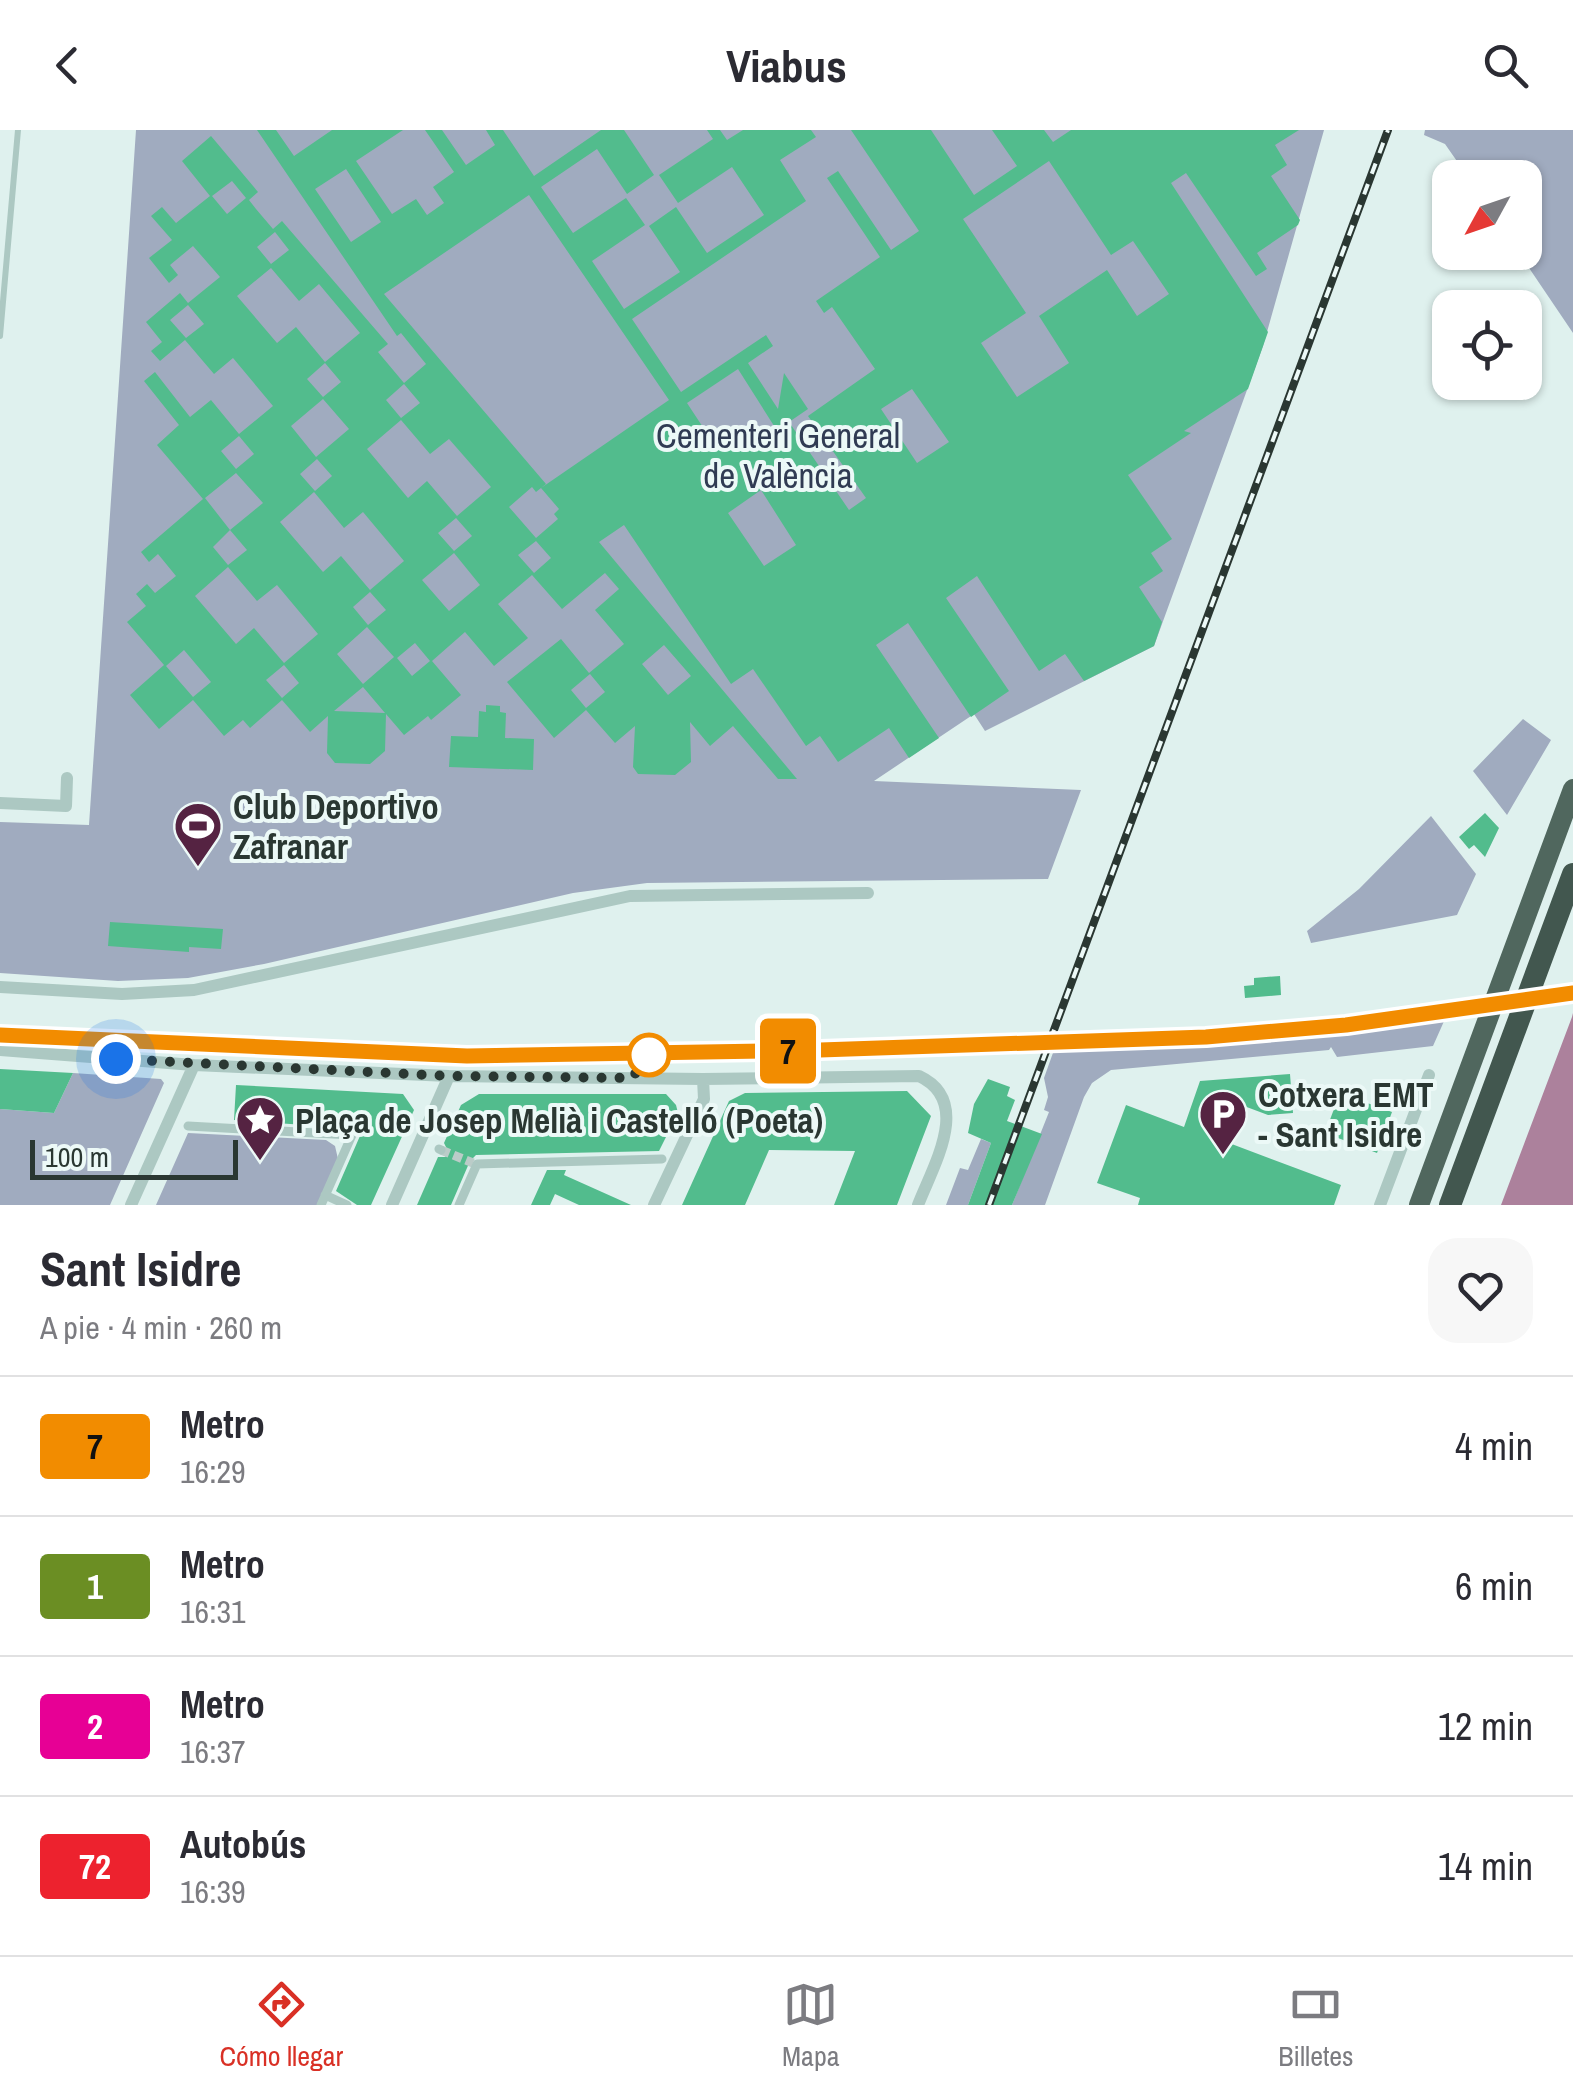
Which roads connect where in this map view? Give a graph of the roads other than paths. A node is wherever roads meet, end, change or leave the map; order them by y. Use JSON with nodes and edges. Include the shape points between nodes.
{"nodes":[{"id":1,"x":18,"y":130,"type":"edge"},
{"id":2,"x":0,"y":336,"type":"edge"},
{"id":3,"x":67,"y":778,"type":"dead end"},
{"id":4,"x":1573,"y":789,"type":"edge"},
{"id":5,"x":0,"y":803,"type":"edge"},
{"id":6,"x":1573,"y":874,"type":"edge"},
{"id":7,"x":868,"y":893,"type":"dead end"},
{"id":8,"x":0,"y":987,"type":"edge"},
{"id":9,"x":0,"y":1050,"type":"edge"},
{"id":10,"x":194,"y":1065,"type":"junction"},
{"id":11,"x":1429,"y":1075,"type":"dead end"},
{"id":12,"x":448,"y":1076,"type":"junction"},
{"id":13,"x":703,"y":1080,"type":"junction"},
{"id":14,"x":188,"y":1126,"type":"dead end"},
{"id":15,"x":662,"y":1159,"type":"dead end"},
{"id":16,"x":323,"y":1200,"type":"edge"},
{"id":17,"x":131,"y":1205,"type":"edge"},
{"id":18,"x":346,"y":1205,"type":"edge"},
{"id":19,"x":392,"y":1205,"type":"edge"},
{"id":20,"x":459,"y":1205,"type":"edge"},
{"id":21,"x":654,"y":1205,"type":"edge"},
{"id":22,"x":918,"y":1205,"type":"edge"},
{"id":23,"x":1380,"y":1205,"type":"edge"},
{"id":24,"x":1419,"y":1205,"type":"edge"},
{"id":25,"x":1450,"y":1205,"type":"edge"}],
"edges":[{"from":1,"to":2,"type":"lane"},
{"from":3,"to":5,"type":"street","via":[[66,806]]},
{"from":4,"to":24,"type":"highway"},
{"from":6,"to":25,"type":"highway"},
{"from":7,"to":8,"type":"street","via":[[630,896],[194,990],[122,994]]},
{"from":9,"to":10,"type":"street"},
{"from":10,"to":12,"type":"street"},
{"from":10,"to":17,"type":"street"},
{"from":11,"to":23,"type":"street"},
{"from":12,"to":13,"type":"street"},
{"from":12,"to":19,"type":"street"},
{"from":13,"to":21,"type":"street","via":[[704,1099]]},
{"from":13,"to":22,"type":"street","via":[[929,1080],[947,1108],[947,1128]]},
{"from":14,"to":16,"type":"street","via":[[352,1135]]},
{"from":15,"to":20,"type":"street","via":[[475,1164]]},
{"from":16,"to":18,"type":"street"}]}
